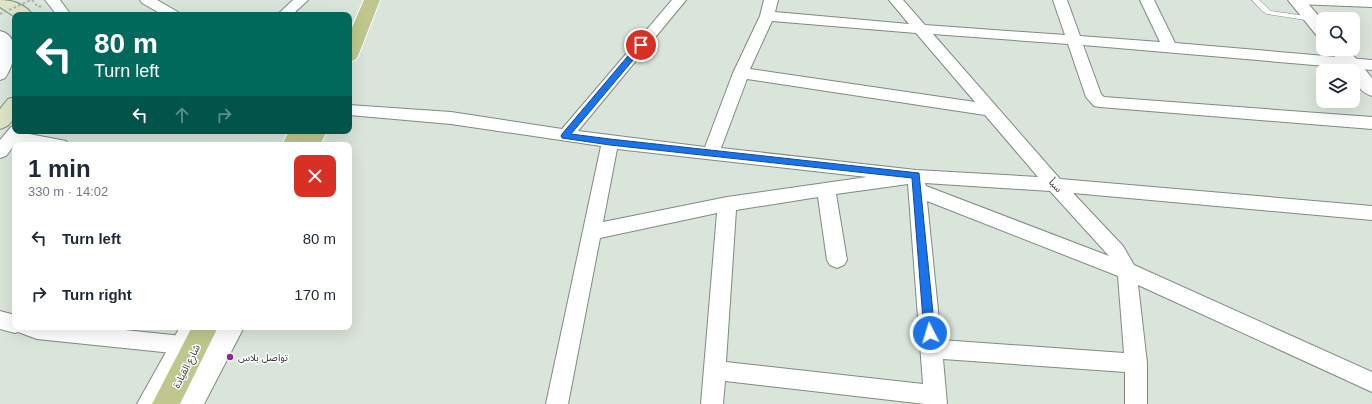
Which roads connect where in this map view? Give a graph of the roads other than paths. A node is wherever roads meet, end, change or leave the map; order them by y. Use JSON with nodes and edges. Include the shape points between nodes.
{"nodes":[{"id":1,"x":1,"y":0,"type":"edge"},
{"id":2,"x":52,"y":0,"type":"edge"},
{"id":3,"x":147,"y":0,"type":"edge"},
{"id":4,"x":301,"y":0,"type":"edge"},
{"id":5,"x":359,"y":0,"type":"edge"},
{"id":6,"x":372,"y":0,"type":"edge"},
{"id":7,"x":679,"y":0,"type":"edge"},
{"id":8,"x":771,"y":0,"type":"edge"},
{"id":9,"x":896,"y":0,"type":"edge"},
{"id":10,"x":1060,"y":0,"type":"edge"},
{"id":11,"x":1147,"y":0,"type":"edge"},
{"id":12,"x":1255,"y":0,"type":"edge"},
{"id":13,"x":1296,"y":0,"type":"edge"},
{"id":14,"x":1372,"y":4,"type":"edge"},
{"id":15,"x":31,"y":11,"type":"edge"},
{"id":16,"x":62,"y":12,"type":"edge"},
{"id":17,"x":168,"y":12,"type":"edge"},
{"id":18,"x":287,"y":12,"type":"edge"},
{"id":19,"x":352,"y":15,"type":"edge"},
{"id":20,"x":767,"y":16,"type":"junction"},
{"id":21,"x":1316,"y":23,"type":"edge"},
{"id":22,"x":1316,"y":25,"type":"edge"},
{"id":23,"x":921,"y":29,"type":"junction"},
{"id":24,"x":0,"y":35,"type":"edge"},
{"id":25,"x":1075,"y":40,"type":"junction"},
{"id":26,"x":1170,"y":47,"type":"junction"},
{"id":27,"x":352,"y":49,"type":"edge"},
{"id":28,"x":1316,"y":55,"type":"edge"},
{"id":29,"x":1344,"y":56,"type":"edge"},
{"id":30,"x":1372,"y":65,"type":"edge"},
{"id":31,"x":741,"y":73,"type":"junction"},
{"id":32,"x":0,"y":75,"type":"edge"},
{"id":33,"x":1372,"y":90,"type":"edge"},
{"id":34,"x":12,"y":108,"type":"edge"},
{"id":35,"x":352,"y":110,"type":"edge"},
{"id":36,"x":991,"y":110,"type":"junction"},
{"id":37,"x":0,"y":122,"type":"edge"},
{"id":38,"x":1372,"y":123,"type":"edge"},
{"id":39,"x":15,"y":134,"type":"edge"},
{"id":40,"x":565,"y":136,"type":"junction"},
{"id":41,"x":48,"y":142,"type":"edge"},
{"id":42,"x":610,"y":142,"type":"junction"},
{"id":43,"x":0,"y":152,"type":"edge"},
{"id":44,"x":711,"y":153,"type":"junction"},
{"id":45,"x":917,"y":183,"type":"junction"},
{"id":46,"x":1055,"y":185,"type":"junction"},
{"id":47,"x":826,"y":189,"type":"junction"},
{"id":48,"x":727,"y":204,"type":"junction"},
{"id":49,"x":1372,"y":213,"type":"edge"},
{"id":50,"x":592,"y":232,"type":"junction"},
{"id":51,"x":837,"y":260,"type":"dead end"},
{"id":52,"x":1127,"y":271,"type":"junction"},
{"id":53,"x":0,"y":320,"type":"edge"},
{"id":54,"x":12,"y":323,"type":"edge"},
{"id":55,"x":72,"y":330,"type":"edge"},
{"id":56,"x":203,"y":330,"type":"edge"},
{"id":57,"x":218,"y":330,"type":"edge"},
{"id":58,"x":229,"y":330,"type":"edge"},
{"id":59,"x":188,"y":336,"type":"edge"},
{"id":60,"x":931,"y":349,"type":"junction"},
{"id":61,"x":1136,"y":363,"type":"junction"},
{"id":62,"x":715,"y":370,"type":"junction"},
{"id":63,"x":1372,"y":382,"type":"edge"},
{"id":64,"x":935,"y":399,"type":"edge"},
{"id":65,"x":151,"y":404,"type":"edge"},
{"id":66,"x":166,"y":404,"type":"edge"},
{"id":67,"x":181,"y":404,"type":"edge"},
{"id":68,"x":190,"y":404,"type":"edge"},
{"id":69,"x":557,"y":404,"type":"edge"},
{"id":70,"x":712,"y":404,"type":"edge"},
{"id":71,"x":1136,"y":404,"type":"edge"}],
"edges":[{"from":1,"to":15,"type":"main road"},
{"from":2,"to":16,"type":"street"},
{"from":3,"to":17,"type":"street"},
{"from":4,"to":18,"type":"street"},
{"from":5,"to":19,"type":"main road"},
{"from":6,"to":27,"type":"main road"},
{"from":7,"to":40,"type":"street"},
{"from":8,"to":20,"type":"street"},
{"from":9,"to":23,"type":"street","name":"سبأ"},
{"from":10,"to":25,"type":"street"},
{"from":11,"to":26,"type":"street"},
{"from":12,"to":22,"type":"lane","via":[[1269,13]]},
{"from":13,"to":14,"type":"street"},
{"from":13,"to":21,"type":"street"},
{"from":20,"to":23,"type":"street"},
{"from":20,"to":31,"type":"street"},
{"from":23,"to":25,"type":"street"},
{"from":23,"to":36,"type":"street","name":"سبأ"},
{"from":24,"to":32,"type":"street","via":[[7,49],[6,64]]},
{"from":25,"to":26,"type":"street"},
{"from":25,"to":38,"type":"street","via":[[1094,97],[1100,102]]},
{"from":26,"to":28,"type":"street"},
{"from":29,"to":30,"type":"street"},
{"from":29,"to":33,"type":"street"},
{"from":31,"to":36,"type":"street"},
{"from":31,"to":44,"type":"street"},
{"from":34,"to":37,"type":"main road"},
{"from":35,"to":40,"type":"street","via":[[451,118]]},
{"from":36,"to":46,"type":"street","name":"سبأ"},
{"from":39,"to":41,"type":"street"},
{"from":39,"to":43,"type":"street"},
{"from":40,"to":42,"type":"street"},
{"from":42,"to":44,"type":"street"},
{"from":42,"to":50,"type":"street"},
{"from":44,"to":45,"type":"street"},
{"from":45,"to":46,"type":"street"},
{"from":45,"to":47,"type":"street"},
{"from":45,"to":52,"type":"street"},
{"from":45,"to":60,"type":"street"},
{"from":46,"to":49,"type":"street"},
{"from":46,"to":52,"type":"street","name":"سبأ","via":[[1116,251]]},
{"from":47,"to":48,"type":"street"},
{"from":47,"to":51,"type":"street"},
{"from":48,"to":50,"type":"street"},
{"from":48,"to":62,"type":"street"},
{"from":50,"to":69,"type":"street"},
{"from":52,"to":61,"type":"street","name":"سبأ"},
{"from":52,"to":63,"type":"street"},
{"from":53,"to":54,"type":"street"},
{"from":55,"to":59,"type":"street"},
{"from":56,"to":66,"type":"main road","name":"شارع القيادة"},
{"from":57,"to":67,"type":"main road","name":"شارع القيادة"},
{"from":58,"to":68,"type":"street"},
{"from":59,"to":65,"type":"street"},
{"from":60,"to":61,"type":"street"},
{"from":60,"to":64,"type":"street"},
{"from":61,"to":71,"type":"street","name":"سبأ"},
{"from":62,"to":64,"type":"street"},
{"from":62,"to":70,"type":"street"}]}
